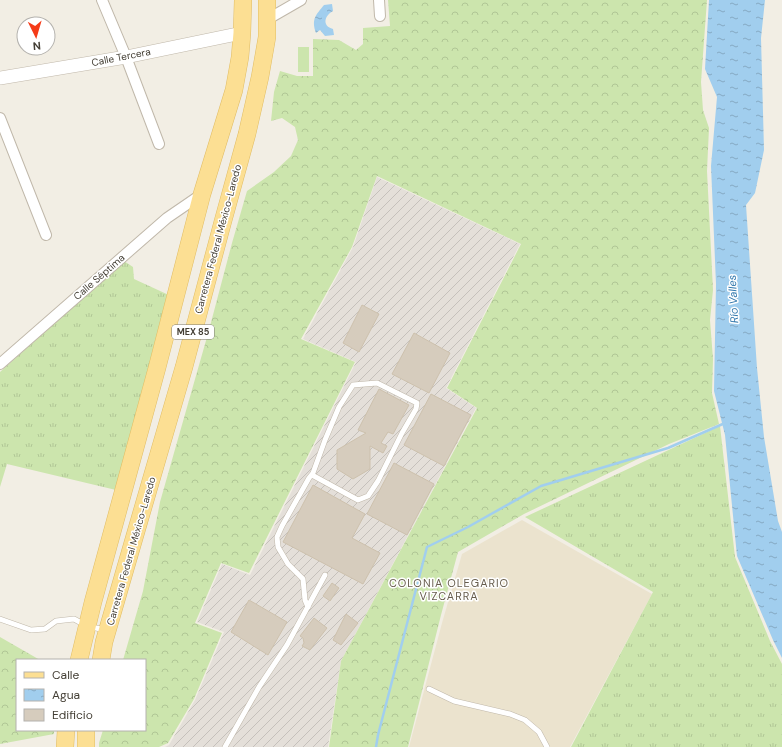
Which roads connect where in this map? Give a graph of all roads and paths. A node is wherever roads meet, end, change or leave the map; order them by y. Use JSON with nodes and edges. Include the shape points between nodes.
{"nodes":[{"id":1,"x":102,"y":0,"type":"edge"},
{"id":2,"x":243,"y":0,"type":"edge"},
{"id":3,"x":267,"y":0,"type":"edge"},
{"id":4,"x":301,"y":0,"type":"edge"},
{"id":5,"x":380,"y":0,"type":"edge"},
{"id":6,"x":380,"y":16,"type":"dead end"},
{"id":7,"x":268,"y":19,"type":"junction"},
{"id":8,"x":242,"y":33,"type":"junction"},
{"id":9,"x":126,"y":57,"type":"junction"},
{"id":10,"x":0,"y":78,"type":"edge"},
{"id":11,"x":0,"y":118,"type":"edge"},
{"id":12,"x":160,"y":144,"type":"dead end"},
{"id":13,"x":202,"y":194,"type":"junction"},
{"id":14,"x":46,"y":235,"type":"dead end"},
{"id":15,"x":0,"y":364,"type":"edge"},
{"id":16,"x":312,"y":474,"type":"junction"},
{"id":17,"x":325,"y":575,"type":"dead end"},
{"id":18,"x":308,"y":607,"type":"junction"},
{"id":19,"x":0,"y":619,"type":"edge"},
{"id":20,"x":87,"y":626,"type":"junction"},
{"id":21,"x":108,"y":631,"type":"junction"},
{"id":22,"x":79,"y":659,"type":"edge"},
{"id":23,"x":101,"y":659,"type":"edge"},
{"id":24,"x":429,"y":689,"type":"dead end"},
{"id":25,"x":66,"y":731,"type":"edge"},
{"id":26,"x":86,"y":731,"type":"edge"},
{"id":27,"x":65,"y":747,"type":"edge"},
{"id":28,"x":86,"y":747,"type":"edge"},
{"id":29,"x":225,"y":747,"type":"edge"},
{"id":30,"x":547,"y":747,"type":"edge"}],
"edges":[{"from":1,"to":9,"type":"street"},
{"from":2,"to":8,"type":"main road","number":"MEX 85"},
{"from":3,"to":7,"type":"main road","name":"Carretera Federal México-Laredo","number":"MEX 85"},
{"from":4,"to":7,"type":"street"},
{"from":5,"to":6,"type":"street"},
{"from":7,"to":21,"type":"main road","name":"Carretera Federal México-Laredo","number":"MEX 85","via":[[261,70],[247,134],[184,367]]},
{"from":8,"to":9,"type":"street","name":"Calle Tercera"},
{"from":8,"to":13,"type":"main road","number":"MEX 85","via":[[234,90]]},
{"from":9,"to":10,"type":"street","name":"Calle Tercera"},
{"from":9,"to":12,"type":"street"},
{"from":11,"to":14,"type":"street"},
{"from":13,"to":15,"type":"street","name":"Calle Séptima","via":[[167,218]]},
{"from":13,"to":20,"type":"main road","number":"MEX 85"},
{"from":16,"to":16,"type":"lane","via":[[339,407],[353,385],[377,382],[418,403],[368,496],[358,500]]},
{"from":16,"to":18,"type":"lane","via":[[277,537],[278,547],[288,564],[303,579]]},
{"from":17,"to":18,"type":"lane"},
{"from":18,"to":29,"type":"lane"},
{"from":19,"to":20,"type":"lane","via":[[31,630],[45,629],[56,621],[74,619]]},
{"from":20,"to":21,"type":"lane"},
{"from":20,"to":22,"type":"main road","number":"MEX 85"},
{"from":21,"to":23,"type":"main road","name":"Carretera Federal México-Laredo","number":"MEX 85"},
{"from":24,"to":30,"type":"lane","via":[[454,701],[525,720],[539,732]]},
{"from":25,"to":27,"type":"main road"},
{"from":26,"to":28,"type":"main road"}]}
